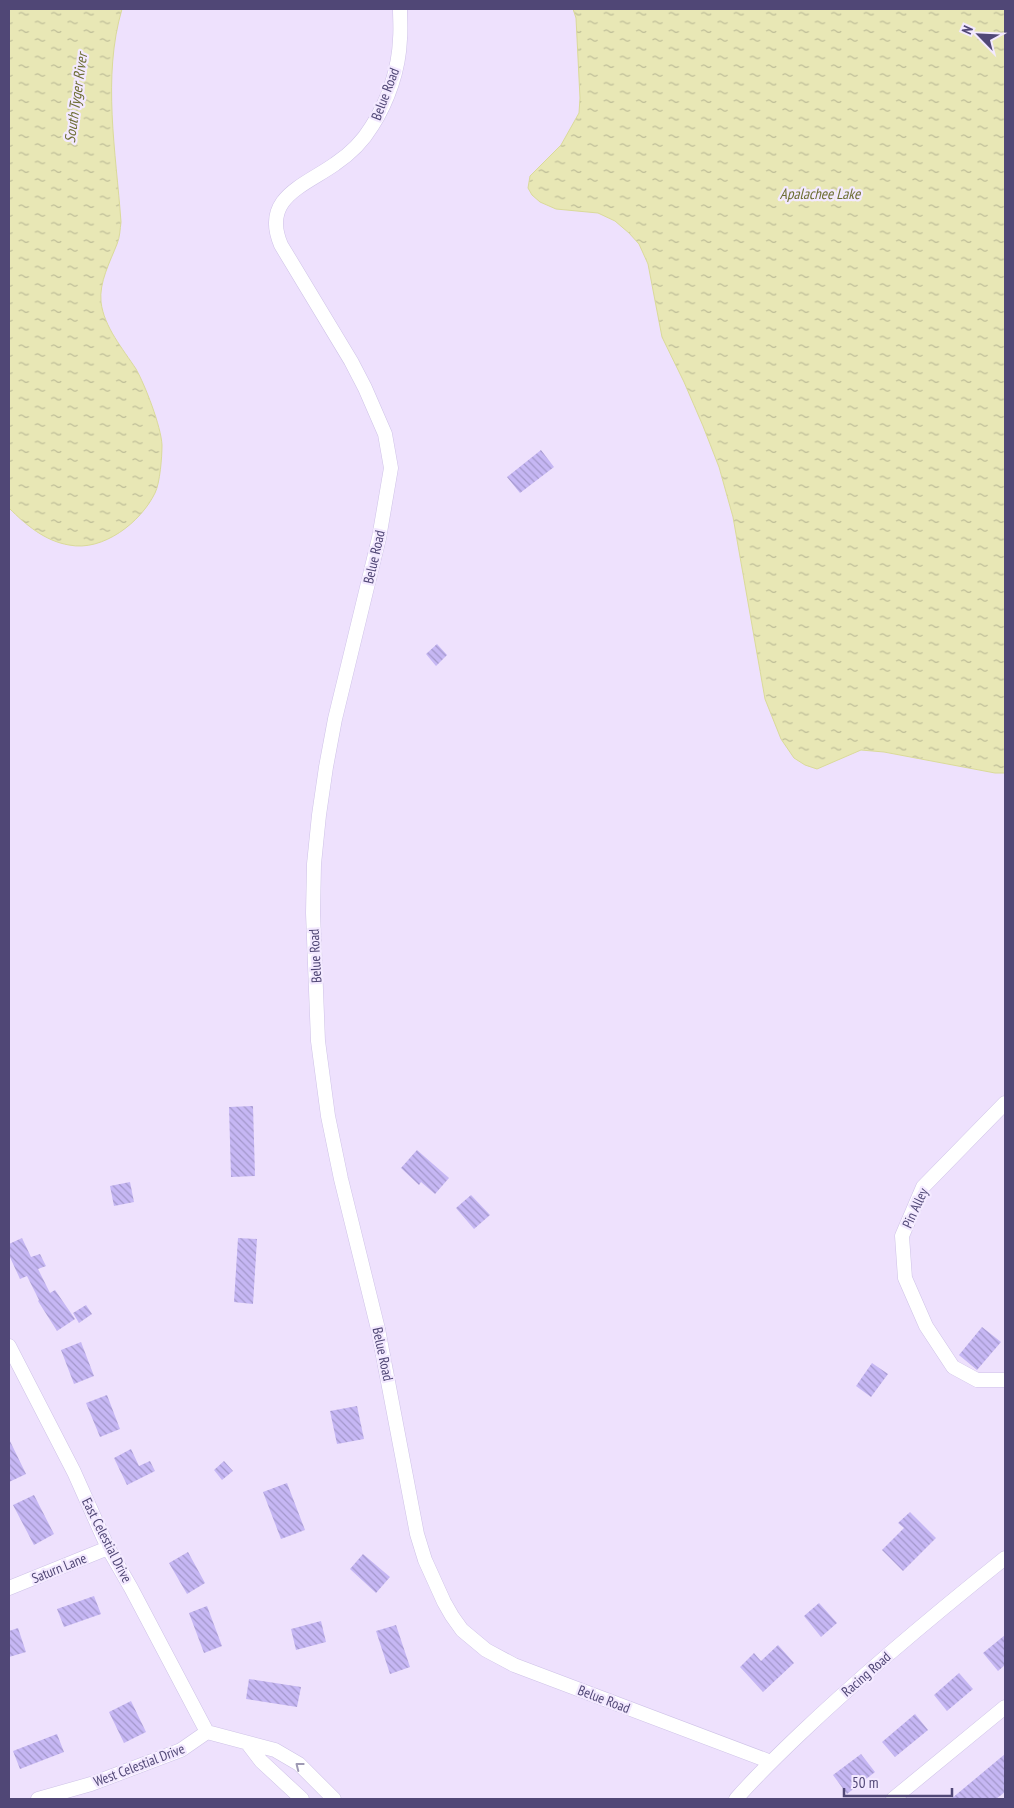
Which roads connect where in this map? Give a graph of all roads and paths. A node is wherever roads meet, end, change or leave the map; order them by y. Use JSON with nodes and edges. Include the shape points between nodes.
{"nodes":[{"id":1,"x":400,"y":9,"type":"edge"},
{"id":2,"x":1005,"y":1103,"type":"edge"},
{"id":3,"x":9,"y":1346,"type":"edge"},
{"id":4,"x":1005,"y":1380,"type":"edge"},
{"id":5,"x":108,"y":1548,"type":"junction"},
{"id":6,"x":1005,"y":1558,"type":"edge"},
{"id":7,"x":9,"y":1588,"type":"edge"},
{"id":8,"x":1005,"y":1707,"type":"edge"},
{"id":9,"x":207,"y":1732,"type":"junction"},
{"id":10,"x":248,"y":1744,"type":"junction"},
{"id":11,"x":771,"y":1762,"type":"junction"},
{"id":12,"x":38,"y":1799,"type":"edge"},
{"id":13,"x":302,"y":1799,"type":"edge"},
{"id":14,"x":334,"y":1799,"type":"edge"},
{"id":15,"x":736,"y":1799,"type":"edge"},
{"id":16,"x":894,"y":1799,"type":"edge"}],
"edges":[{"from":1,"to":11,"type":"street","name":"Belue Road","via":[[398,56],[379,115],[349,154],[289,194],[279,206],[276,222],[281,245],[351,361],[379,418],[391,468],[379,538],[326,767],[314,864],[318,1041],[341,1179],[380,1337],[417,1534],[435,1585],[462,1630],[493,1654],[514,1665]]},
{"from":2,"to":4,"type":"street","name":"Pin Alley","via":[[922,1187],[902,1236],[905,1278],[926,1326],[953,1367],[977,1380]]},
{"from":3,"to":5,"type":"street","name":"East Celestial Drive","via":[[74,1472]]},
{"from":5,"to":7,"type":"street","name":"Saturn Lane"},
{"from":5,"to":9,"type":"street","name":"East Celestial Drive"},
{"from":6,"to":11,"type":"street","name":"Racing Road","via":[[874,1667]]},
{"from":8,"to":16,"type":"street"},
{"from":9,"to":10,"type":"street"},
{"from":9,"to":12,"type":"street","name":"West Celestial Drive","via":[[181,1750],[99,1781]]},
{"from":10,"to":13,"type":"street"},
{"from":14,"to":10,"type":"street","one_way":true,"via":[[299,1764],[275,1750]]},
{"from":11,"to":15,"type":"street","name":"Racing Road"}]}
